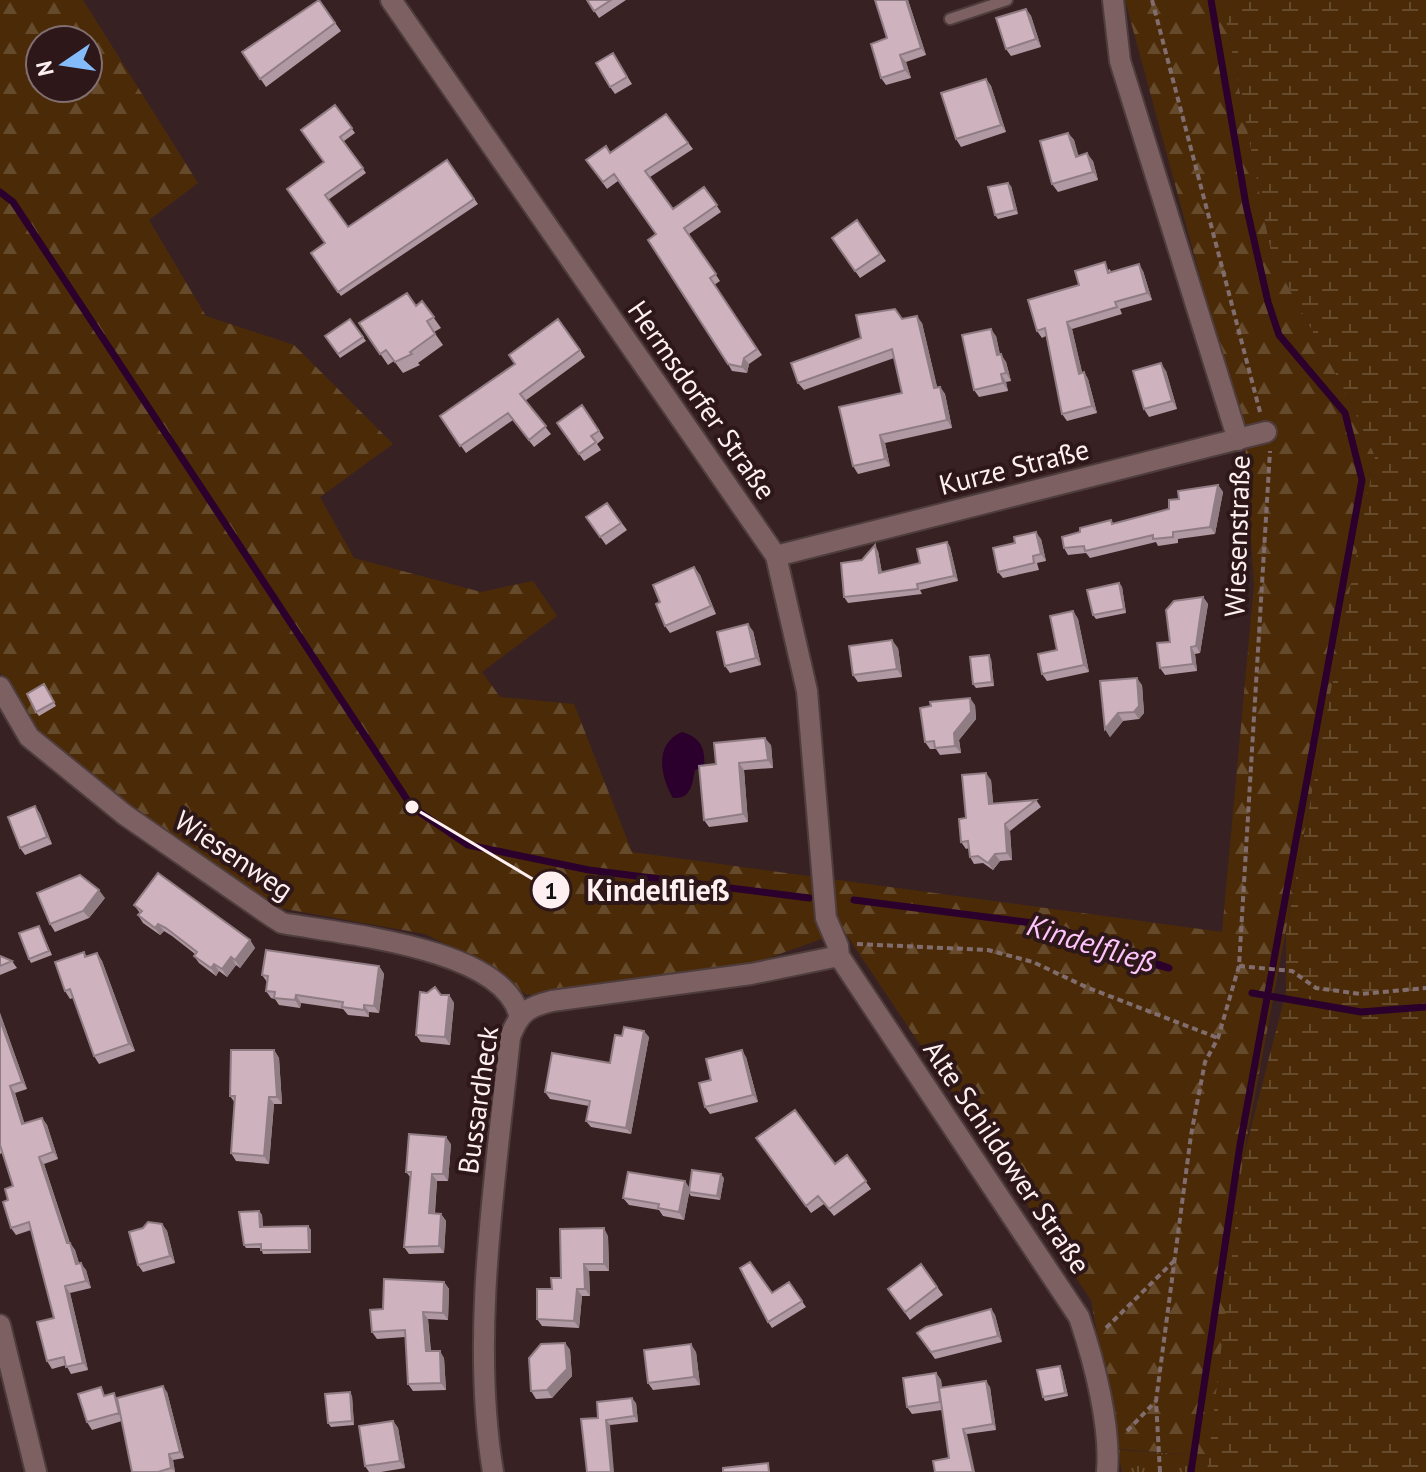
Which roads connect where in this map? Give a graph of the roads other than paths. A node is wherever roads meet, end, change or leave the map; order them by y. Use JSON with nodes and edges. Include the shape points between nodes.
{"nodes":[{"id":1,"x":391,"y":0,"type":"edge"},
{"id":2,"x":1007,"y":0,"type":"edge"},
{"id":3,"x":1113,"y":0,"type":"edge"},
{"id":4,"x":950,"y":19,"type":"dead end"},
{"id":5,"x":1266,"y":432,"type":"road end"},
{"id":6,"x":1238,"y":440,"type":"junction"},
{"id":7,"x":776,"y":556,"type":"junction"},
{"id":8,"x":0,"y":687,"type":"edge"},
{"id":9,"x":822,"y":881,"type":"joint"},
{"id":10,"x":839,"y":951,"type":"junction"},
{"id":11,"x":519,"y":1014,"type":"junction"},
{"id":12,"x":0,"y":1325,"type":"edge"},
{"id":13,"x":1108,"y":1462,"type":"edge"},
{"id":14,"x":36,"y":1472,"type":"edge"},
{"id":15,"x":493,"y":1472,"type":"edge"}],
"edges":[{"from":1,"to":7,"type":"street","name":"Hermsdorfer Straße"},
{"from":2,"to":4,"type":"lane"},
{"from":3,"to":6,"type":"street","name":"Wiesenstraße","via":[[1120,61]]},
{"from":5,"to":6,"type":"street","name":"Kurze Straße"},
{"from":6,"to":7,"type":"street","name":"Kurze Straße"},
{"from":7,"to":9,"type":"street","name":"Hermsdorfer Straße","via":[[807,691]]},
{"from":8,"to":11,"type":"street","name":"Wiesenweg","via":[[29,737],[125,815],[282,923],[461,962],[501,986],[515,999]]},
{"from":9,"to":10,"type":"street","name":"Alte Schildower Straße","via":[[826,918]]},
{"from":10,"to":11,"type":"street","name":"Bussardheck","via":[[751,974],[552,1001]]},
{"from":10,"to":13,"type":"street","name":"Alte Schildower Straße","via":[[1079,1317],[1089,1346]]},
{"from":11,"to":15,"type":"street","name":"Bussardheck","via":[[510,1037],[491,1221],[486,1338]]},
{"from":12,"to":14,"type":"street"}]}
